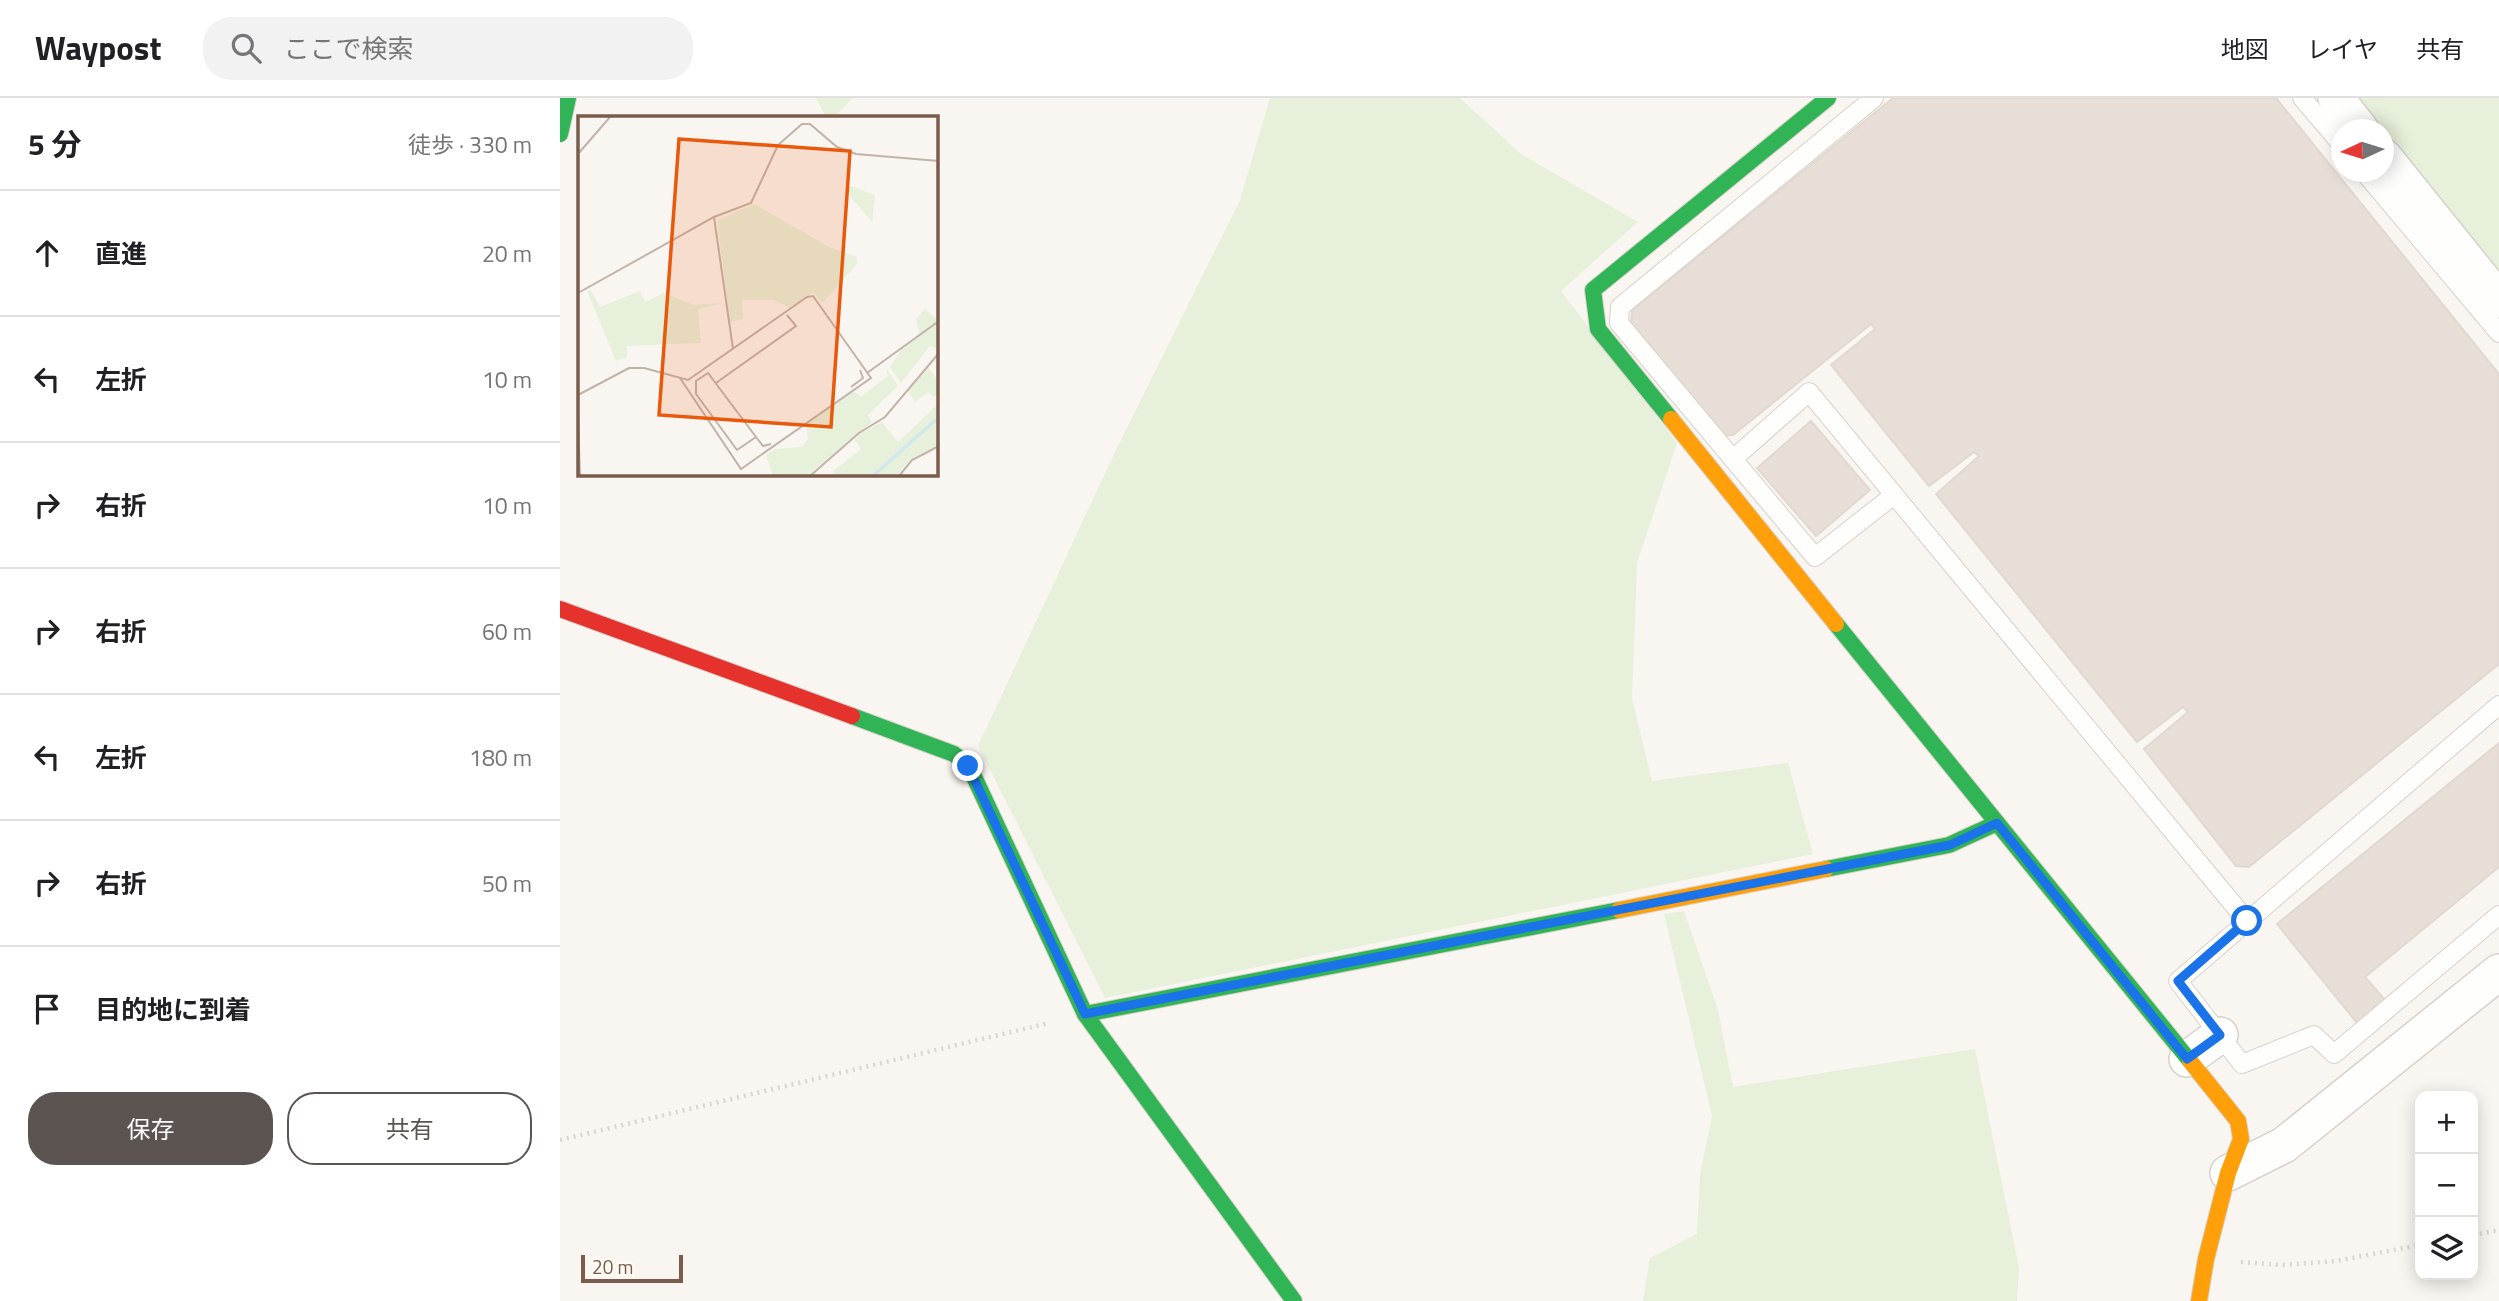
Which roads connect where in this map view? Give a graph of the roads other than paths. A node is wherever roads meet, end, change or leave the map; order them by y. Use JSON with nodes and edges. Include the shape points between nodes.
{"nodes":[{"id":1,"x":568,"y":98,"type":"edge"},
{"id":2,"x":1828,"y":98,"type":"edge"},
{"id":3,"x":1874,"y":98,"type":"edge"},
{"id":4,"x":2302,"y":98,"type":"edge"},
{"id":5,"x":2336,"y":98,"type":"edge"},
{"id":6,"x":2352,"y":119,"type":"edge"},
{"id":7,"x":2331,"y":132,"type":"edge"},
{"id":8,"x":560,"y":134,"type":"edge"},
{"id":9,"x":2394,"y":169,"type":"edge"},
{"id":10,"x":2372,"y":182,"type":"edge"},
{"id":11,"x":2499,"y":300,"type":"edge"},
{"id":12,"x":2499,"y":333,"type":"edge"},
{"id":13,"x":1733,"y":459,"type":"junction"},
{"id":14,"x":1894,"y":495,"type":"junction"},
{"id":15,"x":560,"y":609,"type":"edge"},
{"id":16,"x":2499,"y":705,"type":"edge"},
{"id":17,"x":1997,"y":823,"type":"junction"},
{"id":18,"x":2499,"y":915,"type":"edge"},
{"id":19,"x":2247,"y":921,"type":"junction"},
{"id":20,"x":2499,"y":972,"type":"edge"},
{"id":21,"x":1085,"y":1014,"type":"junction"},
{"id":22,"x":2220,"y":1035,"type":"junction"},
{"id":23,"x":2187,"y":1059,"type":"junction"},
{"id":24,"x":2228,"y":1173,"type":"junction"},
{"id":25,"x":1294,"y":1301,"type":"edge"},
{"id":26,"x":2199,"y":1301,"type":"edge"}],
"edges":[{"from":1,"to":8,"type":"street"},
{"from":2,"to":17,"type":"street","via":[[1593,290],[1598,329]]},
{"from":3,"to":13,"type":"lane","via":[[1620,307],[1619,323]]},
{"from":4,"to":7,"type":"lane"},
{"from":5,"to":6,"type":"street"},
{"from":9,"to":11,"type":"street"},
{"from":10,"to":12,"type":"lane"},
{"from":13,"to":14,"type":"lane","via":[[1815,557]]},
{"from":13,"to":14,"type":"lane","via":[[1809,392]]},
{"from":14,"to":19,"type":"lane"},
{"from":15,"to":21,"type":"street","via":[[954,754],[968,766]]},
{"from":16,"to":19,"type":"lane"},
{"from":17,"to":21,"type":"street","via":[[1950,845]]},
{"from":17,"to":23,"type":"street"},
{"from":18,"to":22,"type":"lane","via":[[2334,1054],[2314,1035],[2242,1064]]},
{"from":19,"to":22,"type":"lane","via":[[2178,981]]},
{"from":20,"to":24,"type":"street","via":[[2284,1144]]},
{"from":21,"to":25,"type":"street"},
{"from":22,"to":23,"type":"street"},
{"from":23,"to":24,"type":"street","via":[[2238,1121],[2241,1139]]},
{"from":24,"to":26,"type":"street"}]}
